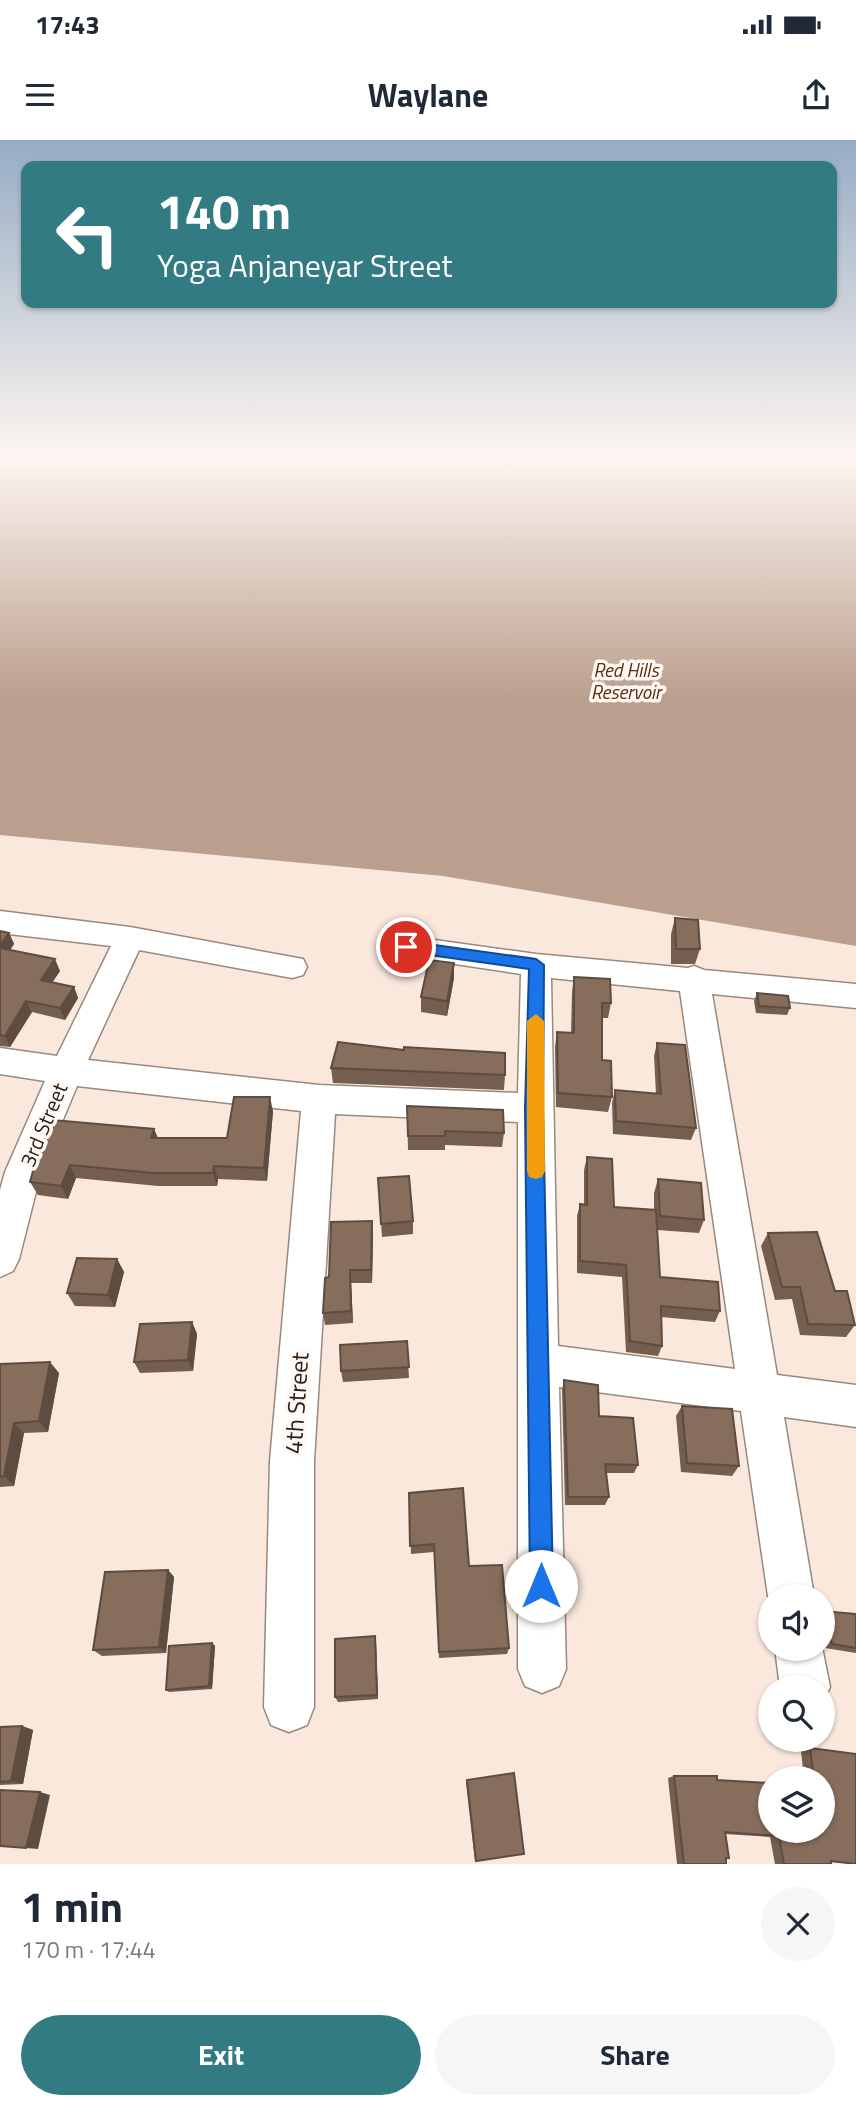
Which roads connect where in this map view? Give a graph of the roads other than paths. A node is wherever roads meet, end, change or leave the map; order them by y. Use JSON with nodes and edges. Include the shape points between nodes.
{"nodes":[{"id":1,"x":0,"y":922,"type":"edge"},
{"id":2,"x":130,"y":938,"type":"junction"},
{"id":3,"x":406,"y":947,"type":"dead end"},
{"id":4,"x":536,"y":965,"type":"junction"},
{"id":5,"x":292,"y":967,"type":"dead end"},
{"id":6,"x":694,"y":978,"type":"junction"},
{"id":7,"x":856,"y":996,"type":"edge"},
{"id":8,"x":0,"y":1061,"type":"edge"},
{"id":9,"x":66,"y":1071,"type":"junction"},
{"id":10,"x":319,"y":1099,"type":"junction"},
{"id":11,"x":534,"y":1108,"type":"junction"},
{"id":12,"x":11,"y":1172,"type":"edge"},
{"id":13,"x":0,"y":1259,"type":"edge"},
{"id":14,"x":540,"y":1364,"type":"junction"},
{"id":15,"x":759,"y":1393,"type":"junction"},
{"id":16,"x":856,"y":1406,"type":"edge"},
{"id":17,"x":789,"y":1584,"type":"edge"},
{"id":18,"x":542,"y":1669,"type":"dead end"},
{"id":19,"x":289,"y":1707,"type":"dead end"}],
"edges":[{"from":1,"to":2,"type":"street"},
{"from":2,"to":5,"type":"street"},
{"from":2,"to":9,"type":"street","name":"3rd Street"},
{"from":3,"to":4,"type":"street"},
{"from":4,"to":6,"type":"street"},
{"from":4,"to":11,"type":"street"},
{"from":6,"to":7,"type":"street"},
{"from":6,"to":15,"type":"street"},
{"from":8,"to":9,"type":"street"},
{"from":9,"to":10,"type":"street"},
{"from":9,"to":12,"type":"street","name":"3rd Street"},
{"from":10,"to":11,"type":"street"},
{"from":10,"to":19,"type":"street","name":"4th Street","via":[[292,1461]]},
{"from":11,"to":14,"type":"street"},
{"from":12,"to":13,"type":"street","name":"3rd Street"},
{"from":14,"to":15,"type":"street"},
{"from":14,"to":18,"type":"street"},
{"from":15,"to":16,"type":"street"},
{"from":15,"to":17,"type":"street"}]}
